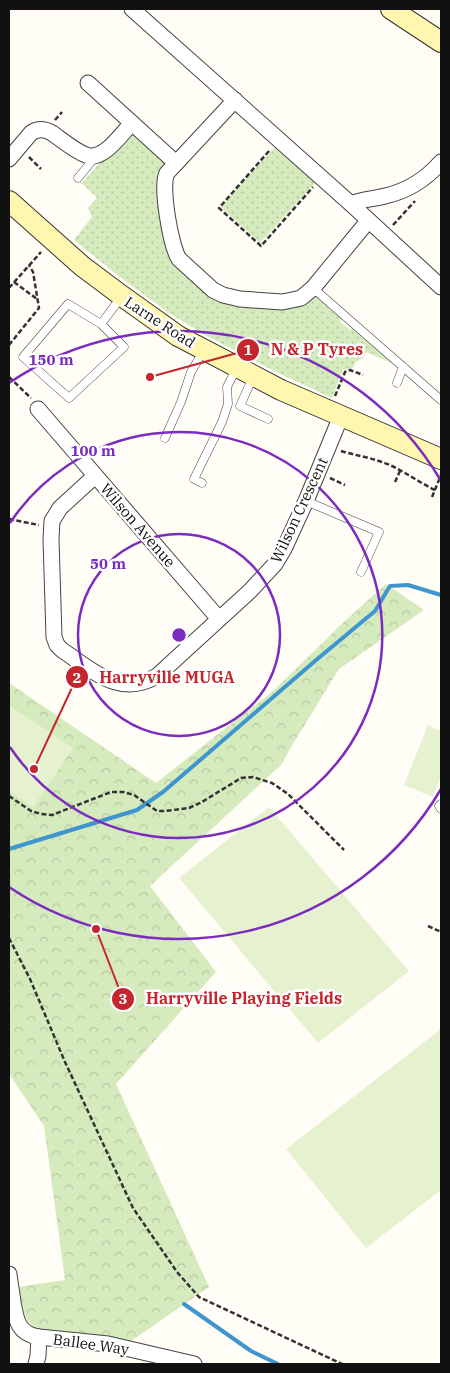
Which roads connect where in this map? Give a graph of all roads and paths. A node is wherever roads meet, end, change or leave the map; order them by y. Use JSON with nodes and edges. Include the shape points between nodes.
{"nodes":[{"id":1,"x":132,"y":9,"type":"edge"},
{"id":2,"x":392,"y":9,"type":"edge"},
{"id":3,"x":441,"y":42,"type":"edge"},
{"id":4,"x":88,"y":83,"type":"dead end"},
{"id":5,"x":235,"y":100,"type":"junction"},
{"id":6,"x":62,"y":112,"type":"dead end"},
{"id":7,"x":58,"y":116,"type":"dead end"},
{"id":8,"x":132,"y":123,"type":"junction"},
{"id":9,"x":95,"y":156,"type":"junction"},
{"id":10,"x":265,"y":156,"type":"dead end"},
{"id":11,"x":9,"y":159,"type":"edge"},
{"id":12,"x":441,"y":162,"type":"edge"},
{"id":13,"x":176,"y":163,"type":"junction"},
{"id":14,"x":78,"y":178,"type":"dead end"},
{"id":15,"x":424,"y":178,"type":"junction"},
{"id":16,"x":308,"y":194,"type":"dead end"},
{"id":17,"x":9,"y":201,"type":"edge"},
{"id":18,"x":351,"y":204,"type":"junction"},
{"id":19,"x":368,"y":221,"type":"junction"},
{"id":20,"x":384,"y":235,"type":"junction"},
{"id":21,"x":52,"y":240,"type":"junction"},
{"id":22,"x":30,"y":265,"type":"junction"},
{"id":23,"x":14,"y":282,"type":"junction"},
{"id":24,"x":441,"y":287,"type":"edge"},
{"id":25,"x":9,"y":288,"type":"edge"},
{"id":26,"x":313,"y":288,"type":"junction"},
{"id":27,"x":122,"y":296,"type":"junction"},
{"id":28,"x":38,"y":300,"type":"junction"},
{"id":29,"x":101,"y":324,"type":"junction"},
{"id":30,"x":9,"y":345,"type":"edge"},
{"id":31,"x":204,"y":350,"type":"junction"},
{"id":32,"x":403,"y":367,"type":"junction"},
{"id":33,"x":245,"y":371,"type":"junction"},
{"id":34,"x":363,"y":375,"type":"dead end"},
{"id":35,"x":9,"y":377,"type":"edge"},
{"id":36,"x":397,"y":383,"type":"dead end"},
{"id":37,"x":441,"y":400,"type":"edge"},
{"id":38,"x":38,"y":409,"type":"joint"},
{"id":39,"x":335,"y":414,"type":"junction"},
{"id":40,"x":268,"y":419,"type":"dead end"},
{"id":41,"x":165,"y":438,"type":"dead end"},
{"id":42,"x":328,"y":446,"type":"junction"},
{"id":43,"x":441,"y":459,"type":"edge"},
{"id":44,"x":400,"y":471,"type":"junction"},
{"id":45,"x":441,"y":475,"type":"edge"},
{"id":46,"x":95,"y":476,"type":"junction"},
{"id":47,"x":396,"y":482,"type":"dead end"},
{"id":48,"x":202,"y":483,"type":"dead end"},
{"id":49,"x":435,"y":490,"type":"junction"},
{"id":50,"x":432,"y":497,"type":"dead end"},
{"id":51,"x":306,"y":500,"type":"junction"},
{"id":52,"x":9,"y":520,"type":"edge"},
{"id":53,"x":51,"y":528,"type":"junction"},
{"id":54,"x":361,"y":572,"type":"dead end"},
{"id":55,"x":219,"y":619,"type":"junction"},
{"id":56,"x":9,"y":796,"type":"edge"},
{"id":57,"x":441,"y":804,"type":"edge"},
{"id":58,"x":441,"y":809,"type":"edge"},
{"id":59,"x":344,"y":850,"type":"dead end"},
{"id":60,"x":428,"y":926,"type":"dead end"},
{"id":61,"x":441,"y":932,"type":"edge"},
{"id":62,"x":9,"y":938,"type":"edge"},
{"id":63,"x":9,"y":1274,"type":"edge"},
{"id":64,"x":14,"y":1327,"type":"edge"},
{"id":65,"x":39,"y":1337,"type":"junction"},
{"id":66,"x":36,"y":1364,"type":"edge"},
{"id":67,"x":194,"y":1364,"type":"edge"},
{"id":68,"x":342,"y":1364,"type":"edge"}],
"edges":[{"from":1,"to":5,"type":"street"},
{"from":2,"to":3,"type":"street"},
{"from":4,"to":8,"type":"street"},
{"from":5,"to":13,"type":"street"},
{"from":5,"to":18,"type":"street"},
{"from":6,"to":7,"type":"path"},
{"from":8,"to":9,"type":"street","via":[[105,151]]},
{"from":8,"to":13,"type":"street"},
{"from":9,"to":11,"type":"street","via":[[84,155],[48,131],[35,130]]},
{"from":9,"to":14,"type":"lane"},
{"from":10,"to":16,"type":"path","via":[[219,208],[261,246]]},
{"from":12,"to":15,"type":"street"},
{"from":13,"to":26,"type":"street","via":[[165,175],[164,190],[174,247],[179,259],[206,284],[233,298],[282,302],[298,299]]},
{"from":15,"to":18,"type":"street","via":[[401,192]]},
{"from":15,"to":20,"type":"path","via":[[423,192]]},
{"from":17,"to":21,"type":"street","name":"Larne Road"},
{"from":18,"to":19,"type":"street"},
{"from":19,"to":20,"type":"street"},
{"from":19,"to":26,"type":"street"},
{"from":20,"to":24,"type":"street"},
{"from":21,"to":22,"type":"path"},
{"from":21,"to":27,"type":"street","name":"Larne Road"},
{"from":22,"to":23,"type":"path"},
{"from":22,"to":28,"type":"path"},
{"from":23,"to":25,"type":"path"},
{"from":23,"to":28,"type":"path"},
{"from":26,"to":32,"type":"lane"},
{"from":27,"to":29,"type":"lane"},
{"from":27,"to":31,"type":"street","name":"Larne Road","via":[[178,336]]},
{"from":28,"to":30,"type":"path","via":[[39,308]]},
{"from":29,"to":29,"type":"lane","via":[[124,347],[69,398],[23,357],[68,304]]},
{"from":31,"to":33,"type":"street","name":"Larne Road"},
{"from":31,"to":41,"type":"lane","via":[[191,372]]},
{"from":32,"to":36,"type":"lane"},
{"from":32,"to":37,"type":"lane"},
{"from":33,"to":39,"type":"street","name":"Larne Road"},
{"from":33,"to":40,"type":"lane","via":[[240,406]]},
{"from":33,"to":48,"type":"lane","via":[[227,387],[228,404],[222,422],[194,479]]},
{"from":34,"to":39,"type":"path","via":[[350,370],[345,372]]},
{"from":35,"to":38,"type":"path"},
{"from":38,"to":46,"type":"street","name":"Wilson Avenue"},
{"from":39,"to":42,"type":"street","name":"Wilson Crescent"},
{"from":39,"to":43,"type":"street","name":"Larne Road"},
{"from":42,"to":44,"type":"path","via":[[380,461]]},
{"from":42,"to":51,"type":"street","name":"Wilson Crescent"},
{"from":44,"to":47,"type":"path"},
{"from":44,"to":49,"type":"path"},
{"from":45,"to":49,"type":"path"},
{"from":46,"to":53,"type":"street","name":"Wilson Crescent","via":[[60,508]]},
{"from":46,"to":55,"type":"street","name":"Wilson Avenue"},
{"from":49,"to":50,"type":"path"},
{"from":51,"to":54,"type":"lane","via":[[379,532]]},
{"from":51,"to":55,"type":"street","name":"Wilson Crescent","via":[[275,564]]},
{"from":52,"to":53,"type":"path"},
{"from":53,"to":55,"type":"street","name":"Wilson Crescent","via":[[54,637],[62,650],[106,679],[129,684],[152,678]]},
{"from":56,"to":59,"type":"path","via":[[31,811],[52,815],[97,796],[123,792],[134,795],[154,810],[165,811],[188,808],[248,776],[272,783],[288,794]]},
{"from":57,"to":58,"type":"lane"},
{"from":60,"to":61,"type":"path"},
{"from":62,"to":68,"type":"path","via":[[133,1208],[178,1272],[199,1297]]},
{"from":63,"to":64,"type":"street"},
{"from":64,"to":65,"type":"street","name":"Ballee Way"},
{"from":65,"to":66,"type":"street"},
{"from":65,"to":67,"type":"street","name":"Ballee Way","via":[[108,1344]]}]}
